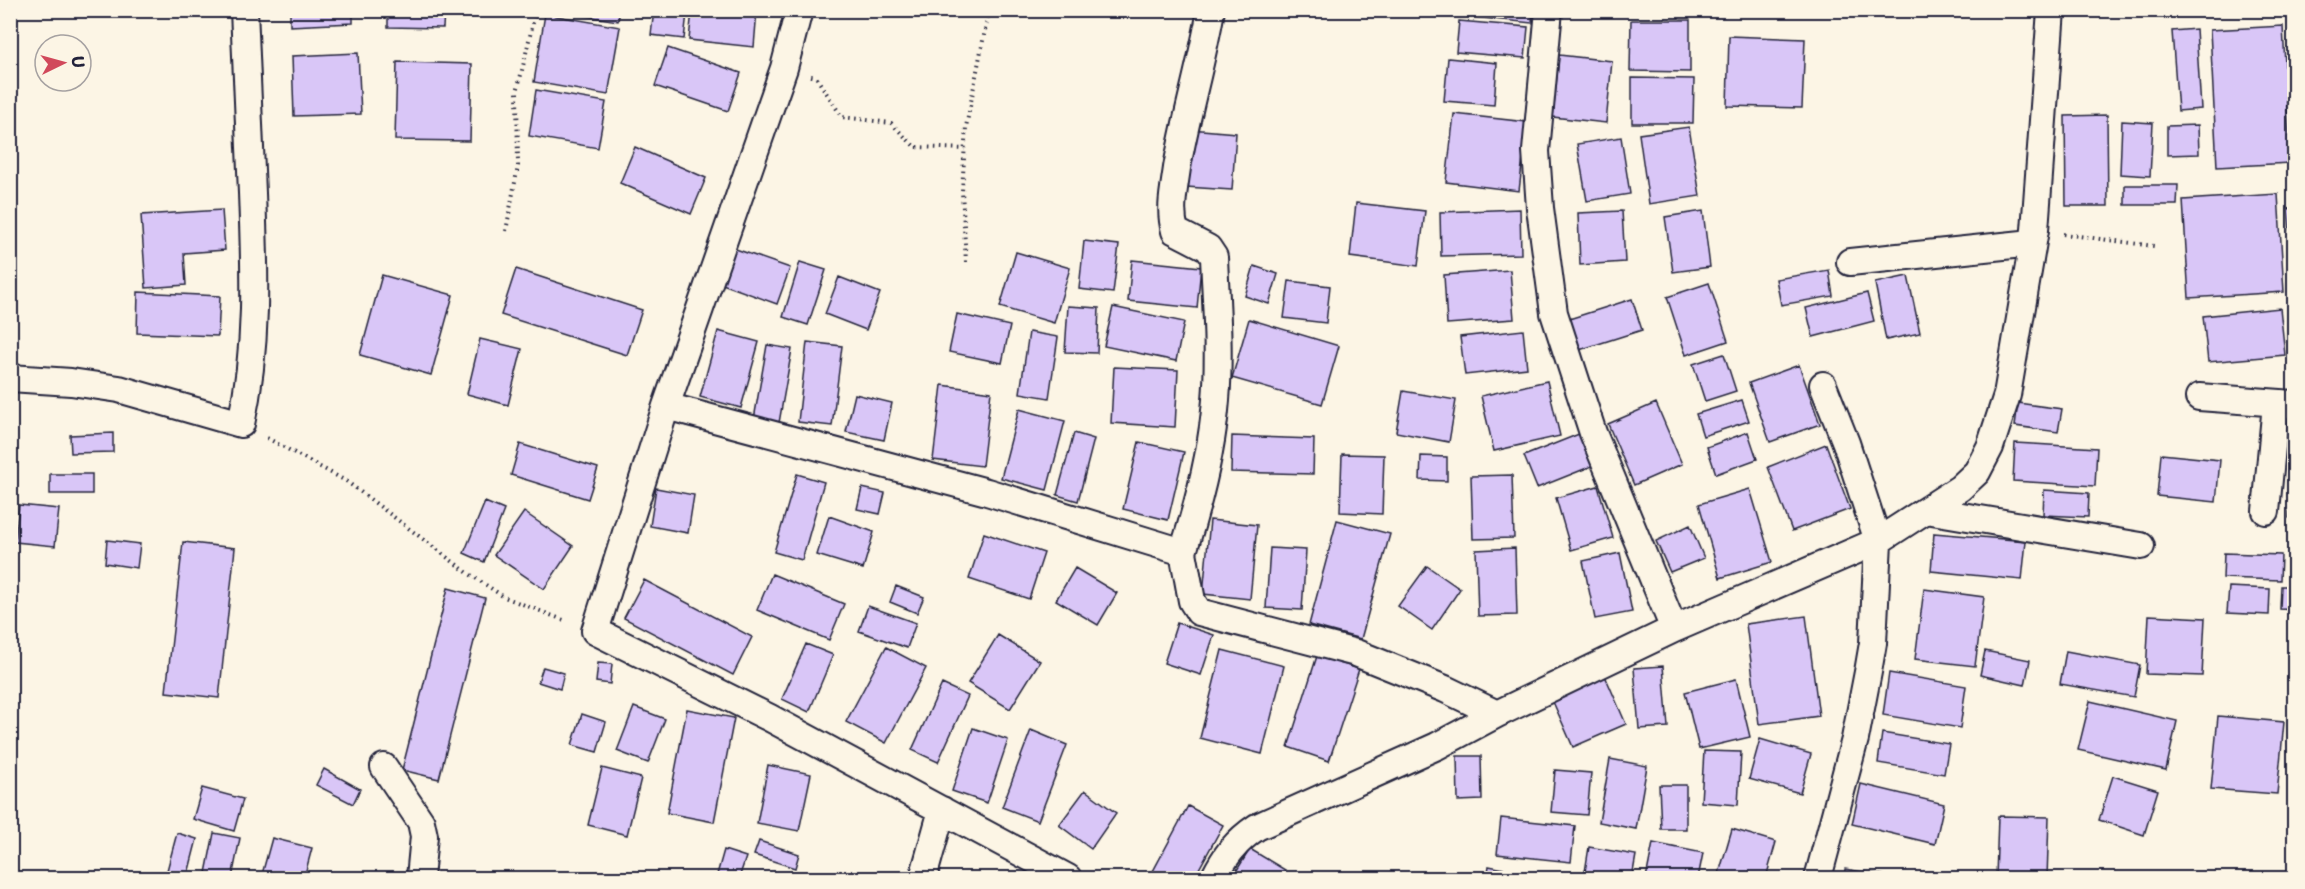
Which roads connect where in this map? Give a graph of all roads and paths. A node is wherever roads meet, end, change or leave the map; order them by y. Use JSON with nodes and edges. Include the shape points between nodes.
{"nodes":[{"id":1,"x":244,"y":10,"type":"edge"},
{"id":2,"x":536,"y":10,"type":"edge"},
{"id":3,"x":799,"y":10,"type":"edge"},
{"id":4,"x":989,"y":10,"type":"edge"},
{"id":5,"x":1211,"y":10,"type":"edge"},
{"id":6,"x":1549,"y":10,"type":"edge"},
{"id":7,"x":2051,"y":10,"type":"edge"},
{"id":8,"x":784,"y":68,"type":"junction"},
{"id":9,"x":965,"y":149,"type":"junction"},
{"id":10,"x":506,"y":231,"type":"dead end"},
{"id":11,"x":2033,"y":236,"type":"junction"},
{"id":12,"x":2154,"y":246,"type":"dead end"},
{"id":13,"x":966,"y":262,"type":"dead end"},
{"id":14,"x":1850,"y":262,"type":"dead end"},
{"id":15,"x":10,"y":378,"type":"edge"},
{"id":16,"x":1823,"y":385,"type":"dead end"},
{"id":17,"x":2199,"y":397,"type":"dead end"},
{"id":18,"x":2286,"y":404,"type":"edge"},
{"id":19,"x":666,"y":406,"type":"junction"},
{"id":20,"x":241,"y":424,"type":"junction"},
{"id":21,"x":1926,"y":510,"type":"junction"},
{"id":22,"x":2266,"y":511,"type":"dead end"},
{"id":23,"x":1878,"y":541,"type":"junction"},
{"id":24,"x":2141,"y":546,"type":"dead end"},
{"id":25,"x":1184,"y":552,"type":"junction"},
{"id":26,"x":1674,"y":629,"type":"junction"},
{"id":27,"x":596,"y":631,"type":"junction"},
{"id":28,"x":1497,"y":714,"type":"junction"},
{"id":29,"x":384,"y":767,"type":"dead end"},
{"id":30,"x":942,"y":810,"type":"junction"},
{"id":31,"x":420,"y":879,"type":"edge"},
{"id":32,"x":923,"y":879,"type":"edge"},
{"id":33,"x":1068,"y":879,"type":"edge"},
{"id":34,"x":1214,"y":879,"type":"edge"},
{"id":35,"x":1818,"y":879,"type":"edge"}],
"edges":[{"from":1,"to":20,"type":"street","via":[[255,297],[253,352]]},
{"from":2,"to":10,"type":"path","via":[[517,92],[518,166]]},
{"from":3,"to":8,"type":"street"},
{"from":4,"to":9,"type":"path"},
{"from":5,"to":25,"type":"street","via":[[1184,127],[1172,203],[1175,231],[1208,248],[1214,257],[1217,344],[1216,400],[1208,457]]},
{"from":6,"to":26,"type":"street","via":[[1536,151],[1554,313],[1593,433]]},
{"from":7,"to":11,"type":"street"},
{"from":8,"to":9,"type":"path","via":[[816,77],[842,117],[891,123],[915,147]]},
{"from":8,"to":19,"type":"street"},
{"from":9,"to":13,"type":"path","via":[[962,192]]},
{"from":11,"to":12,"type":"path"},
{"from":11,"to":14,"type":"street"},
{"from":11,"to":21,"type":"street","via":[[2007,395],[1990,447],[1977,472]]},
{"from":15,"to":20,"type":"street","via":[[119,389]]},
{"from":16,"to":23,"type":"street"},
{"from":17,"to":18,"type":"street"},
{"from":18,"to":22,"type":"street"},
{"from":19,"to":25,"type":"street","via":[[987,492]]},
{"from":19,"to":27,"type":"street"},
{"from":20,"to":27,"type":"path","via":[[346,481],[504,597]]},
{"from":21,"to":23,"type":"street"},
{"from":21,"to":24,"type":"street"},
{"from":23,"to":26,"type":"street"},
{"from":23,"to":35,"type":"street","via":[[1868,672]]},
{"from":25,"to":28,"type":"street","via":[[1192,601],[1199,612],[1356,653],[1445,688]]},
{"from":26,"to":28,"type":"street"},
{"from":27,"to":30,"type":"street","via":[[771,718]]},
{"from":28,"to":34,"type":"street","via":[[1427,751],[1257,827],[1236,843]]},
{"from":29,"to":31,"type":"street","via":[[421,822],[424,836]]},
{"from":30,"to":32,"type":"street"},
{"from":30,"to":33,"type":"street"}]}
